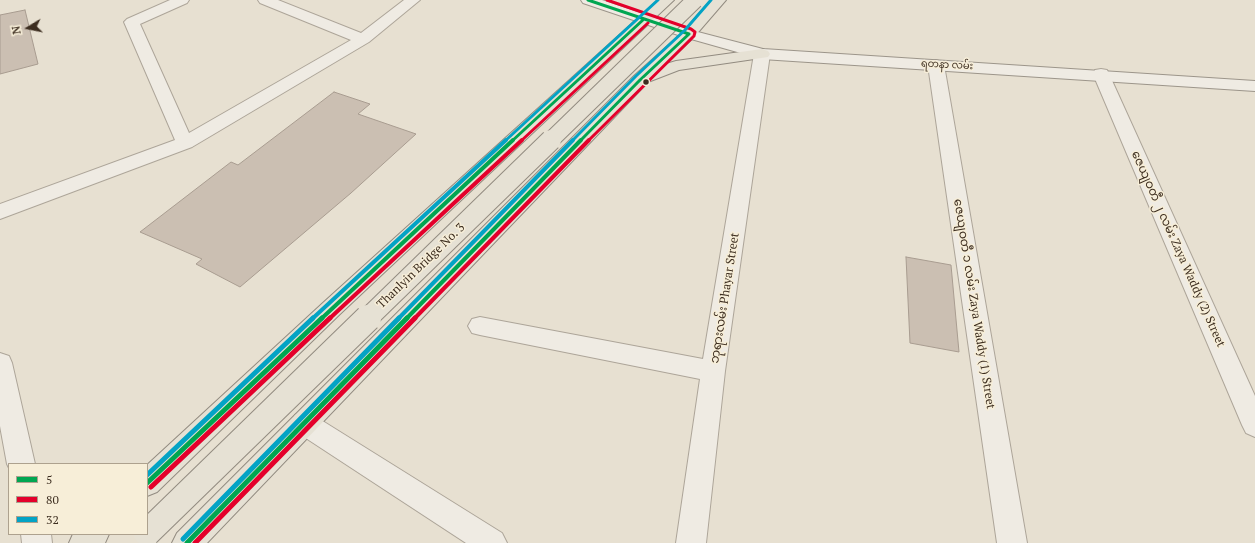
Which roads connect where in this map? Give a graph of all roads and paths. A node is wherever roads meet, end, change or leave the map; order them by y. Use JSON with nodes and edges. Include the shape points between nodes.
{"nodes":[{"id":1,"x":182,"y":0,"type":"edge"},
{"id":2,"x":265,"y":0,"type":"edge"},
{"id":3,"x":413,"y":0,"type":"edge"},
{"id":4,"x":588,"y":0,"type":"edge"},
{"id":5,"x":667,"y":0,"type":"edge"},
{"id":6,"x":695,"y":0,"type":"edge"},
{"id":7,"x":719,"y":0,"type":"edge"},
{"id":8,"x":644,"y":20,"type":"junction"},
{"id":9,"x":689,"y":34,"type":"junction"},
{"id":10,"x":363,"y":39,"type":"junction"},
{"id":11,"x":762,"y":54,"type":"junction"},
{"id":12,"x":936,"y":65,"type":"junction"},
{"id":13,"x":1101,"y":74,"type":"junction"},
{"id":14,"x":640,"y":80,"type":"junction"},
{"id":15,"x":1255,"y":86,"type":"edge"},
{"id":16,"x":185,"y":143,"type":"junction"},
{"id":17,"x":0,"y":212,"type":"edge"},
{"id":18,"x":332,"y":308,"type":"junction"},
{"id":19,"x":480,"y":326,"type":"dead end"},
{"id":20,"x":388,"y":338,"type":"junction"},
{"id":21,"x":0,"y":363,"type":"edge"},
{"id":22,"x":713,"y":371,"type":"junction"},
{"id":23,"x":304,"y":423,"type":"junction"},
{"id":24,"x":1255,"y":425,"type":"edge"},
{"id":25,"x":21,"y":463,"type":"edge"},
{"id":26,"x":148,"y":482,"type":"edge"},
{"id":27,"x":148,"y":532,"type":"edge"},
{"id":28,"x":93,"y":535,"type":"edge"},
{"id":29,"x":145,"y":535,"type":"edge"},
{"id":30,"x":84,"y":543,"type":"edge"},
{"id":31,"x":137,"y":543,"type":"edge"},
{"id":32,"x":187,"y":543,"type":"edge"},
{"id":33,"x":492,"y":543,"type":"edge"},
{"id":34,"x":691,"y":543,"type":"edge"},
{"id":35,"x":1012,"y":543,"type":"edge"}],
"edges":[{"from":1,"to":16,"type":"street","via":[[132,22]]},
{"from":2,"to":10,"type":"street"},
{"from":3,"to":10,"type":"street"},
{"from":4,"to":8,"type":"street","name":"ရတနာ လမ်း"},
{"from":5,"to":8,"type":"main road"},
{"from":6,"to":27,"type":"main road","name":"Thanlyin Bridge No. 3","bridge":true},
{"from":7,"to":9,"type":"main road"},
{"from":8,"to":9,"type":"street","name":"ရတနာ လမ်း"},
{"from":8,"to":18,"type":"main road"},
{"from":9,"to":11,"type":"street","name":"ရတနာ လမ်း"},
{"from":9,"to":14,"type":"main road"},
{"from":10,"to":16,"type":"street"},
{"from":11,"to":12,"type":"street","name":"ရတနာ လမ်း"},
{"from":11,"to":14,"type":"main road","via":[[676,66]]},
{"from":11,"to":22,"type":"street","name":"ဘုရားလမ်း Phayar Street"},
{"from":12,"to":13,"type":"street","name":"ရတနာ လမ်း"},
{"from":12,"to":35,"type":"street","name":"ဇေယျဝတီ ၁ လမ်း Zaya Waddy (1) Street"},
{"from":13,"to":15,"type":"street","name":"ရတနာ လမ်း"},
{"from":13,"to":24,"type":"street","name":"ဇေယျဝတီ ၂ လမ်း Zaya Waddy (2) Street"},
{"from":14,"to":20,"type":"main road"},
{"from":16,"to":17,"type":"street"},
{"from":18,"to":20,"type":"main road"},
{"from":18,"to":26,"type":"main road"},
{"from":19,"to":22,"type":"street"},
{"from":20,"to":23,"type":"main road"},
{"from":21,"to":25,"type":"street"},
{"from":22,"to":34,"type":"street","name":"ဘုရားလမ်း Phayar Street"},
{"from":23,"to":32,"type":"main road"},
{"from":23,"to":33,"type":"street"},
{"from":28,"to":30,"type":"main road"},
{"from":29,"to":31,"type":"main road","name":"Thanlyin Bridge No. 3"}]}
